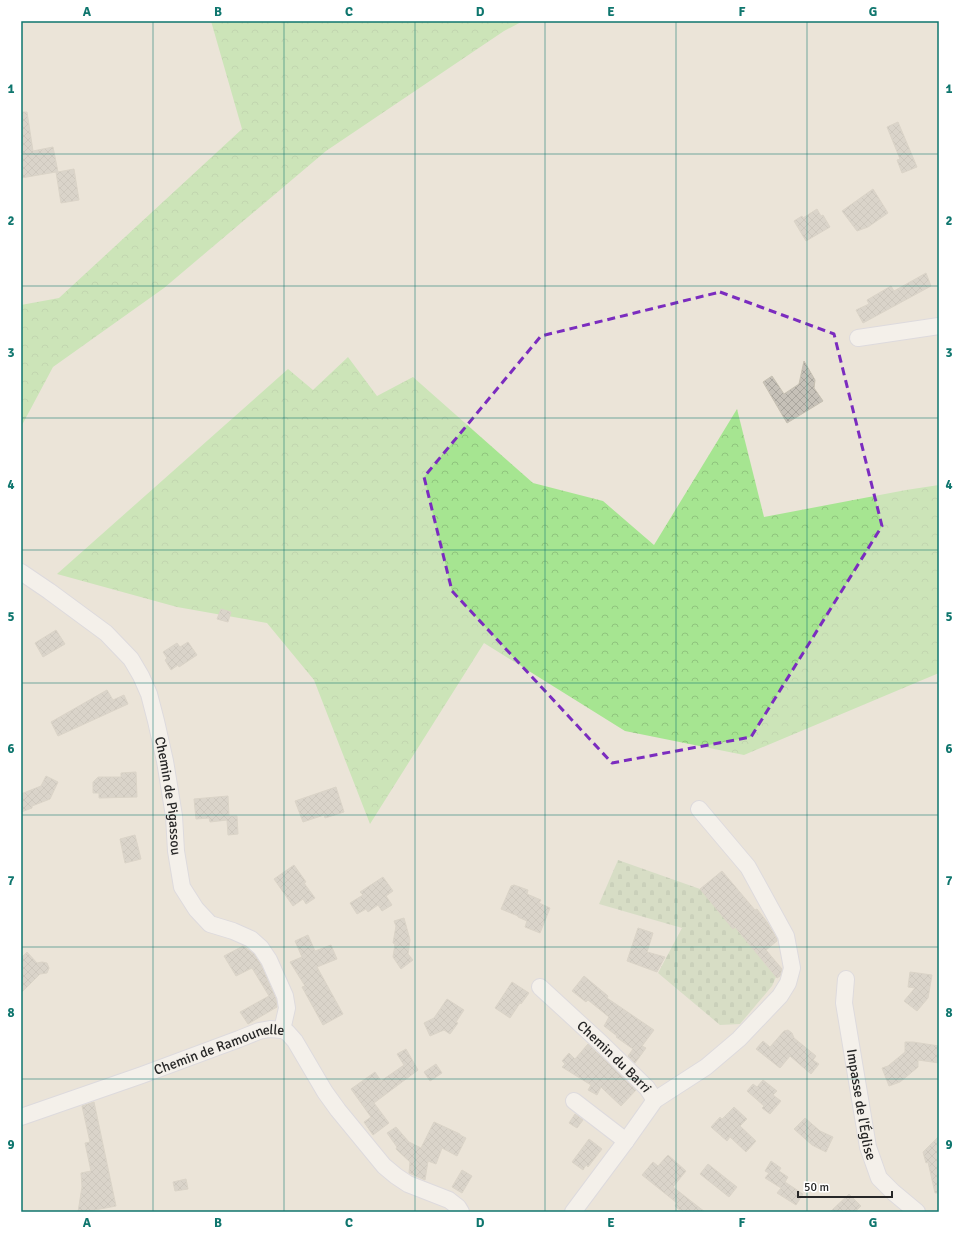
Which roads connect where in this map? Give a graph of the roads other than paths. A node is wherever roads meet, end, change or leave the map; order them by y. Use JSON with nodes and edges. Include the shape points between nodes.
{"nodes":[{"id":1,"x":939,"y":326,"type":"edge"},
{"id":2,"x":858,"y":338,"type":"dead end"},
{"id":3,"x":21,"y":572,"type":"edge"},
{"id":4,"x":699,"y":809,"type":"dead end"},
{"id":5,"x":846,"y":979,"type":"dead end"},
{"id":6,"x":540,"y":987,"type":"dead end"},
{"id":7,"x":282,"y":1030,"type":"junction"},
{"id":8,"x":655,"y":1100,"type":"junction"},
{"id":9,"x":574,"y":1101,"type":"dead end"},
{"id":10,"x":21,"y":1117,"type":"edge"},
{"id":11,"x":626,"y":1141,"type":"junction"},
{"id":12,"x":461,"y":1212,"type":"edge"},
{"id":13,"x":573,"y":1212,"type":"edge"},
{"id":14,"x":917,"y":1212,"type":"edge"}],
"edges":[{"from":1,"to":2,"type":"street"},
{"from":3,"to":7,"type":"street","name":"Chemin de Pigassou","via":[[106,634],[131,659],[141,676],[149,694],[165,761],[182,887],[196,909],[210,924],[251,939],[261,948],[285,996],[287,1008]]},
{"from":4,"to":8,"type":"street","via":[[748,867],[786,936],[792,968],[788,983],[780,996],[739,1039],[706,1067]]},
{"from":5,"to":14,"type":"street","name":"Impasse de l'Église","via":[[844,1003],[868,1147],[879,1178]]},
{"from":6,"to":8,"type":"street","name":"Chemin du Barri","via":[[647,1088]]},
{"from":7,"to":10,"type":"street","name":"Chemin de Ramounelle","via":[[258,1031]]},
{"from":7,"to":12,"type":"street","name":"Chemin de Ramounelle","via":[[295,1041],[325,1092],[384,1166],[408,1184],[449,1200]]},
{"from":8,"to":11,"type":"street","name":"Chemin du Barri"},
{"from":9,"to":11,"type":"street"},
{"from":11,"to":13,"type":"street","name":"Chemin du Barri"}]}
